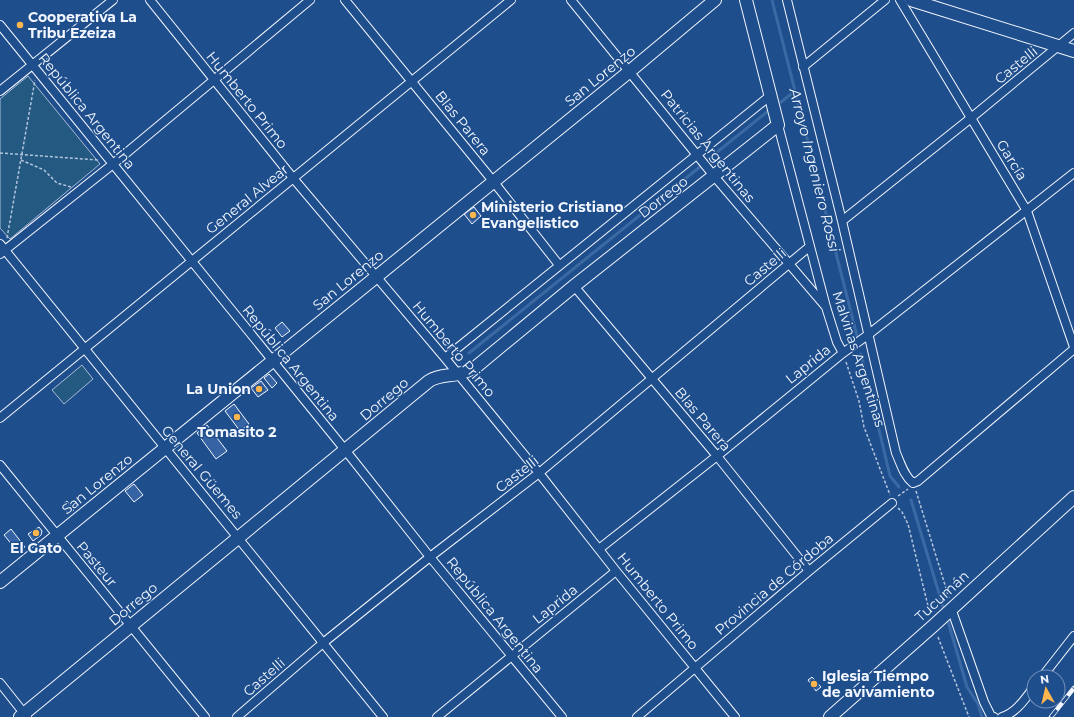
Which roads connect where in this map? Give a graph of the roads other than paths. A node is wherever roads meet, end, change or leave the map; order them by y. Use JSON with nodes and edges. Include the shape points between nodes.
{"nodes":[{"id":1,"x":113,"y":0,"type":"edge"},
{"id":2,"x":150,"y":0,"type":"edge"},
{"id":3,"x":310,"y":0,"type":"edge"},
{"id":4,"x":345,"y":0,"type":"edge"},
{"id":5,"x":511,"y":0,"type":"edge"},
{"id":6,"x":572,"y":0,"type":"edge"},
{"id":7,"x":715,"y":0,"type":"edge"},
{"id":8,"x":746,"y":0,"type":"edge"},
{"id":9,"x":787,"y":0,"type":"edge"},
{"id":10,"x":884,"y":0,"type":"edge"},
{"id":11,"x":900,"y":0,"type":"edge"},
{"id":12,"x":911,"y":0,"type":"edge"},
{"id":13,"x":0,"y":25,"type":"edge"},
{"id":14,"x":1074,"y":33,"type":"edge"},
{"id":15,"x":1058,"y":46,"type":"junction"},
{"id":16,"x":1074,"y":51,"type":"edge"},
{"id":17,"x":35,"y":67,"type":"junction"},
{"id":18,"x":803,"y":67,"type":"junction"},
{"id":19,"x":630,"y":71,"type":"junction"},
{"id":20,"x":214,"y":80,"type":"junction"},
{"id":21,"x":412,"y":81,"type":"junction"},
{"id":22,"x":0,"y":91,"type":"edge"},
{"id":23,"x":771,"y":95,"type":"junction"},
{"id":24,"x":971,"y":118,"type":"junction"},
{"id":25,"x":778,"y":125,"type":"junction"},
{"id":26,"x":697,"y":154,"type":"junction"},
{"id":27,"x":111,"y":162,"type":"junction"},
{"id":28,"x":1074,"y":173,"type":"edge"},
{"id":29,"x":714,"y":176,"type":"junction"},
{"id":30,"x":293,"y":178,"type":"junction"},
{"id":31,"x":493,"y":181,"type":"junction"},
{"id":32,"x":1027,"y":210,"type":"junction"},
{"id":33,"x":842,"y":221,"type":"junction"},
{"id":34,"x":809,"y":247,"type":"junction"},
{"id":35,"x":2,"y":249,"type":"edge"},
{"id":36,"x":192,"y":261,"type":"junction"},
{"id":37,"x":788,"y":264,"type":"junction"},
{"id":38,"x":559,"y":265,"type":"junction"},
{"id":39,"x":376,"y":277,"type":"junction"},
{"id":40,"x":574,"y":286,"type":"junction"},
{"id":41,"x":826,"y":307,"type":"junction"},
{"id":42,"x":869,"y":334,"type":"junction"},
{"id":43,"x":1074,"y":348,"type":"edge"},
{"id":44,"x":84,"y":349,"type":"junction"},
{"id":45,"x":845,"y":351,"type":"junction"},
{"id":46,"x":445,"y":358,"type":"junction"},
{"id":47,"x":273,"y":361,"type":"junction"},
{"id":48,"x":458,"y":374,"type":"junction"},
{"id":49,"x":652,"y":378,"type":"junction"},
{"id":50,"x":0,"y":418,"type":"edge"},
{"id":51,"x":165,"y":449,"type":"junction"},
{"id":52,"x":346,"y":450,"type":"junction"},
{"id":53,"x":717,"y":456,"type":"junction"},
{"id":54,"x":0,"y":465,"type":"edge"},
{"id":55,"x":539,"y":473,"type":"junction"},
{"id":56,"x":1074,"y":497,"type":"edge"},
{"id":57,"x":895,"y":500,"type":"road end"},
{"id":58,"x":57,"y":536,"type":"junction"},
{"id":59,"x":238,"y":537,"type":"junction"},
{"id":60,"x":599,"y":549,"type":"junction"},
{"id":61,"x":430,"y":557,"type":"junction"},
{"id":62,"x":616,"y":571,"type":"junction"},
{"id":63,"x":809,"y":571,"type":"junction"},
{"id":64,"x":0,"y":582,"type":"edge"},
{"id":65,"x":950,"y":609,"type":"junction"},
{"id":66,"x":131,"y":626,"type":"junction"},
{"id":67,"x":1074,"y":636,"type":"edge"},
{"id":68,"x":323,"y":643,"type":"junction"},
{"id":69,"x":512,"y":655,"type":"junction"},
{"id":70,"x":695,"y":668,"type":"junction"},
{"id":71,"x":1048,"y":669,"type":"edge"},
{"id":72,"x":0,"y":683,"type":"edge"},
{"id":73,"x":1026,"y":698,"type":"edge"},
{"id":74,"x":24,"y":716,"type":"edge"},
{"id":75,"x":205,"y":717,"type":"edge"},
{"id":76,"x":237,"y":717,"type":"edge"},
{"id":77,"x":383,"y":717,"type":"edge"},
{"id":78,"x":437,"y":717,"type":"edge"},
{"id":79,"x":562,"y":717,"type":"edge"},
{"id":80,"x":637,"y":717,"type":"edge"},
{"id":81,"x":735,"y":717,"type":"edge"},
{"id":82,"x":830,"y":717,"type":"edge"},
{"id":83,"x":994,"y":717,"type":"edge"},
{"id":84,"x":1002,"y":717,"type":"edge"}],
"edges":[{"from":1,"to":17,"type":"street"},
{"from":2,"to":20,"type":"street","name":"Humberto Primo"},
{"from":3,"to":20,"type":"street"},
{"from":4,"to":21,"type":"street","name":"Blas Parera"},
{"from":5,"to":21,"type":"street","name":"General Alvear"},
{"from":6,"to":19,"type":"street","name":"Patricias Argentinas"},
{"from":7,"to":19,"type":"street","name":"San Lorenzo"},
{"from":8,"to":23,"type":"street","name":"Malvinas Argentinas"},
{"from":9,"to":18,"type":"street","name":"Malvinas Argentinas"},
{"from":10,"to":18,"type":"street"},
{"from":11,"to":24,"type":"street","name":"García"},
{"from":12,"to":15,"type":"street"},
{"from":13,"to":17,"type":"street","name":"República Argentina"},
{"from":14,"to":15,"type":"street","name":"Castelli"},
{"from":15,"to":16,"type":"street"},
{"from":15,"to":24,"type":"street","name":"Castelli"},
{"from":17,"to":22,"type":"street"},
{"from":17,"to":27,"type":"street","name":"República Argentina"},
{"from":18,"to":33,"type":"street","name":"Malvinas Argentinas"},
{"from":19,"to":26,"type":"street","name":"Patricias Argentinas"},
{"from":19,"to":31,"type":"street","name":"San Lorenzo"},
{"from":20,"to":27,"type":"street"},
{"from":20,"to":30,"type":"street","name":"Humberto Primo"},
{"from":21,"to":30,"type":"street","name":"General Alvear"},
{"from":21,"to":31,"type":"street","name":"Blas Parera"},
{"from":23,"to":25,"type":"street","name":"Malvinas Argentinas"},
{"from":23,"to":26,"type":"street","name":"Dorrego"},
{"from":24,"to":32,"type":"street","name":"García"},
{"from":24,"to":33,"type":"street","name":"Castelli"},
{"from":25,"to":29,"type":"street","name":"Dorrego"},
{"from":25,"to":34,"type":"street","name":"Malvinas Argentinas"},
{"from":26,"to":29,"type":"street","name":"Patricias Argentinas"},
{"from":26,"to":38,"type":"street","name":"Dorrego"},
{"from":27,"to":35,"type":"street"},
{"from":27,"to":36,"type":"street","name":"República Argentina"},
{"from":28,"to":32,"type":"street","name":"Laprida"},
{"from":29,"to":37,"type":"street","name":"Patricias Argentinas"},
{"from":29,"to":40,"type":"street","name":"Dorrego"},
{"from":30,"to":36,"type":"street","name":"General Alvear"},
{"from":30,"to":39,"type":"street","name":"Humberto Primo"},
{"from":31,"to":38,"type":"street","name":"Blas Parera"},
{"from":31,"to":39,"type":"street","name":"San Lorenzo"},
{"from":32,"to":42,"type":"street","name":"Laprida"},
{"from":32,"to":43,"type":"street","name":"García"},
{"from":33,"to":42,"type":"street","name":"Malvinas Argentinas"},
{"from":34,"to":37,"type":"street","name":"Castelli"},
{"from":34,"to":41,"type":"street","name":"Malvinas Argentinas"},
{"from":35,"to":44,"type":"street","name":"General Güemes"},
{"from":36,"to":44,"type":"street","name":"General Alvear"},
{"from":36,"to":47,"type":"street","name":"República Argentina"},
{"from":37,"to":41,"type":"street","name":"Patricias Argentinas"},
{"from":37,"to":49,"type":"street","name":"Castelli"},
{"from":38,"to":46,"type":"street","name":"Dorrego"},
{"from":39,"to":46,"type":"street","name":"Humberto Primo"},
{"from":39,"to":47,"type":"street","name":"San Lorenzo"},
{"from":40,"to":48,"type":"street","name":"Dorrego","via":[[477,366]]},
{"from":40,"to":49,"type":"street","name":"Blas Parera"},
{"from":41,"to":45,"type":"street","name":"Malvinas Argentinas","via":[[837,342]]},
{"from":42,"to":43,"type":"street","name":"Malvinas Argentinas","via":[[896,453],[902,469],[913,483]]},
{"from":42,"to":45,"type":"street","name":"Laprida"},
{"from":44,"to":50,"type":"street","name":"General Alvear"},
{"from":44,"to":51,"type":"street","name":"General Güemes"},
{"from":45,"to":53,"type":"street","name":"Laprida"},
{"from":46,"to":48,"type":"street","name":"Humberto Primo"},
{"from":47,"to":51,"type":"street","name":"San Lorenzo"},
{"from":47,"to":52,"type":"street","name":"República Argentina"},
{"from":48,"to":52,"type":"street","name":"Dorrego","via":[[434,378]]},
{"from":48,"to":55,"type":"street","name":"Humberto Primo"},
{"from":49,"to":53,"type":"street","name":"Blas Parera"},
{"from":49,"to":55,"type":"street","name":"Castelli"},
{"from":51,"to":58,"type":"street","name":"San Lorenzo"},
{"from":51,"to":59,"type":"street","name":"General Güemes"},
{"from":52,"to":59,"type":"street","name":"Dorrego"},
{"from":52,"to":61,"type":"street","name":"República Argentina"},
{"from":53,"to":60,"type":"street","name":"Laprida"},
{"from":53,"to":63,"type":"street","name":"Blas Parera"},
{"from":54,"to":58,"type":"street","name":"Pasteur"},
{"from":55,"to":60,"type":"street","name":"Humberto Primo"},
{"from":55,"to":61,"type":"street","name":"Castelli"},
{"from":56,"to":65,"type":"street","name":"Tucumán"},
{"from":57,"to":63,"type":"street","name":"Provincia de Córdoba"},
{"from":58,"to":64,"type":"street","name":"San Lorenzo"},
{"from":58,"to":66,"type":"street","name":"Pasteur"},
{"from":59,"to":66,"type":"street","name":"Dorrego"},
{"from":59,"to":68,"type":"street","name":"General Güemes"},
{"from":60,"to":62,"type":"street","name":"Humberto Primo"},
{"from":61,"to":68,"type":"street","name":"Castelli"},
{"from":61,"to":69,"type":"street","name":"República Argentina"},
{"from":62,"to":69,"type":"street","name":"Laprida"},
{"from":62,"to":70,"type":"street","name":"Humberto Primo"},
{"from":63,"to":70,"type":"street","name":"Provincia de Córdoba"},
{"from":65,"to":82,"type":"street","name":"Tucumán"},
{"from":65,"to":83,"type":"street","via":[[984,702]]},
{"from":66,"to":74,"type":"street","name":"Dorrego"},
{"from":66,"to":75,"type":"street","name":"Pasteur"},
{"from":67,"to":71,"type":"street"},
{"from":68,"to":76,"type":"street","name":"Castelli"},
{"from":68,"to":77,"type":"street","name":"General Güemes"},
{"from":69,"to":78,"type":"street","name":"Laprida"},
{"from":69,"to":79,"type":"street","name":"República Argentina"},
{"from":70,"to":80,"type":"street","name":"Provincia de Córdoba"},
{"from":70,"to":81,"type":"street","name":"Humberto Primo"},
{"from":72,"to":74,"type":"street"},
{"from":73,"to":84,"type":"street","via":[[1011,714]]}]}
